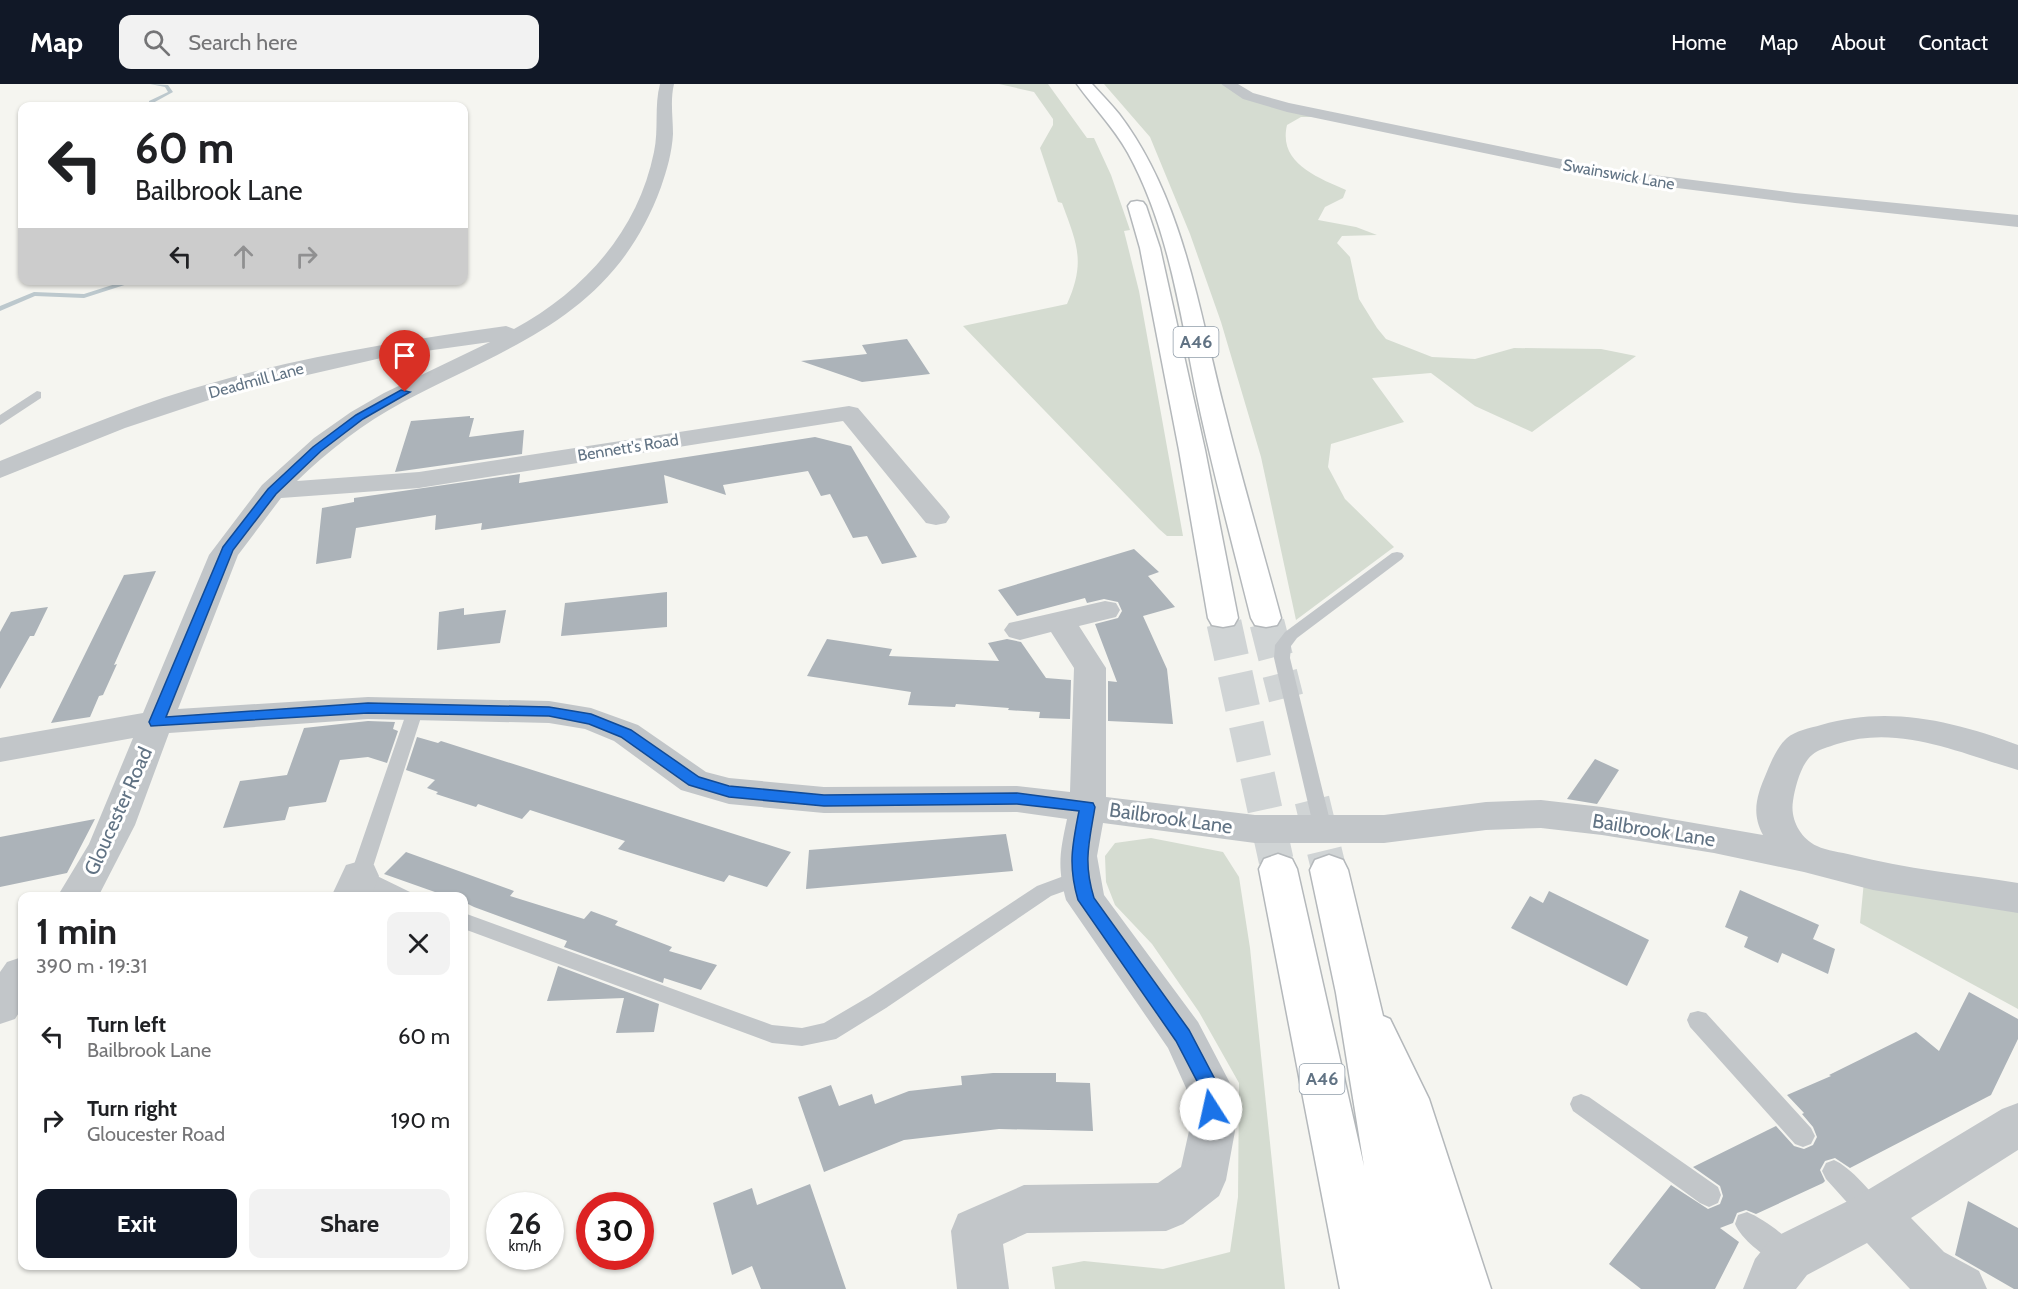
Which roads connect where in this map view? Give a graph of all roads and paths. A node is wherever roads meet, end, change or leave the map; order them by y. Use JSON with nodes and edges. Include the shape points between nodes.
{"nodes":[{"id":1,"x":667,"y":84,"type":"edge"},
{"id":2,"x":1064,"y":84,"type":"edge"},
{"id":3,"x":1084,"y":84,"type":"edge"},
{"id":4,"x":1228,"y":84,"type":"edge"},
{"id":5,"x":2018,"y":221,"type":"edge"},
{"id":6,"x":522,"y":333,"type":"junction"},
{"id":7,"x":37,"y":395,"type":"dead end"},
{"id":8,"x":0,"y":421,"type":"edge"},
{"id":9,"x":0,"y":470,"type":"edge"},
{"id":10,"x":272,"y":491,"type":"junction"},
{"id":11,"x":936,"y":517,"type":"dead end"},
{"id":12,"x":1397,"y":556,"type":"dead end"},
{"id":13,"x":1105,"y":610,"type":"dead end"},
{"id":14,"x":1223,"y":618,"type":"tunnel mouth"},
{"id":15,"x":1266,"y":618,"type":"tunnel mouth"},
{"id":16,"x":1060,"y":621,"type":"junction"},
{"id":17,"x":1020,"y":630,"type":"dead end"},
{"id":18,"x":416,"y":708,"type":"junction"},
{"id":19,"x":156,"y":722,"type":"junction"},
{"id":20,"x":0,"y":750,"type":"edge"},
{"id":21,"x":2018,"y":758,"type":"edge"},
{"id":22,"x":1088,"y":807,"type":"junction"},
{"id":23,"x":1323,"y":829,"type":"junction"},
{"id":24,"x":1804,"y":857,"type":"junction"},
{"id":25,"x":1278,"y":869,"type":"tunnel mouth"},
{"id":26,"x":1329,"y":870,"type":"tunnel mouth"},
{"id":27,"x":1080,"y":878,"type":"junction"},
{"id":28,"x":356,"y":886,"type":"edge"},
{"id":29,"x":80,"y":892,"type":"edge"},
{"id":30,"x":391,"y":892,"type":"edge"},
{"id":31,"x":2018,"y":898,"type":"edge"},
{"id":32,"x":468,"y":922,"type":"edge"},
{"id":33,"x":18,"y":980,"type":"edge"},
{"id":34,"x":1357,"y":993,"type":"junction"},
{"id":35,"x":0,"y":1006,"type":"edge"},
{"id":36,"x":18,"y":1007,"type":"edge"},
{"id":37,"x":1698,"y":1020,"type":"dead end"},
{"id":38,"x":1581,"y":1104,"type":"dead end"},
{"id":39,"x":2018,"y":1125,"type":"edge"},
{"id":40,"x":1803,"y":1136,"type":"dead end"},
{"id":41,"x":1834,"y":1171,"type":"dead end"},
{"id":42,"x":1709,"y":1195,"type":"dead end"},
{"id":43,"x":1873,"y":1214,"type":"junction"},
{"id":44,"x":1747,"y":1224,"type":"dead end"},
{"id":45,"x":1779,"y":1273,"type":"edge"},
{"id":46,"x":982,"y":1289,"type":"edge"},
{"id":47,"x":1366,"y":1289,"type":"edge"},
{"id":48,"x":1416,"y":1289,"type":"edge"},
{"id":49,"x":1465,"y":1289,"type":"edge"},
{"id":50,"x":1961,"y":1289,"type":"edge"}],
"edges":[{"from":1,"to":6,"type":"street","name":"Gloucester Road","via":[[659,166],[649,196],[619,253],[566,307]]},
{"from":2,"to":14,"type":"highway","number":"A46","via":[[1108,141],[1144,226]]},
{"from":3,"to":15,"type":"highway","number":"A46","via":[[1112,115],[1136,151],[1174,248]]},
{"from":4,"to":5,"type":"street","name":"Swainswick Lane","via":[[1248,96],[1287,107],[1614,175]]},
{"from":6,"to":9,"type":"street","name":"Deadmill Lane","via":[[494,332],[390,349],[226,386],[116,423]]},
{"from":6,"to":10,"type":"street","name":"Gloucester Road","via":[[359,417]]},
{"from":7,"to":8,"type":"lane"},
{"from":10,"to":11,"type":"street","name":"Bennett's Road","via":[[419,480],[849,413]]},
{"from":10,"to":19,"type":"street","name":"Gloucester Road","via":[[228,549]]},
{"from":12,"to":23,"type":"lane","via":[[1283,645],[1282,658]]},
{"from":13,"to":16,"type":"street"},
{"from":16,"to":17,"type":"street"},
{"from":16,"to":22,"type":"street","via":[[1090,668]]},
{"from":18,"to":19,"type":"street","name":"Bailbrook Lane"},
{"from":18,"to":22,"type":"street","name":"Bailbrook Lane","via":[[549,712],[591,719],[626,733],[694,781],[729,791],[824,800],[1017,799]]},
{"from":18,"to":28,"type":"lane"},
{"from":19,"to":20,"type":"street","name":"Bailbrook Lane"},
{"from":19,"to":29,"type":"street","name":"Gloucester Road","via":[[118,821]]},
{"from":21,"to":24,"type":"street","via":[[1938,732],[1884,726],[1836,731],[1801,745],[1788,763],[1776,794],[1774,824]]},
{"from":22,"to":23,"type":"street","name":"Bailbrook Lane","via":[[1233,827]]},
{"from":22,"to":27,"type":"street","via":[[1078,856]]},
{"from":23,"to":24,"type":"street","name":"Bailbrook Lane","via":[[1383,829],[1486,816],[1541,814],[1703,837]]},
{"from":24,"to":31,"type":"street","name":"Bailbrook Lane","via":[[1873,875]]},
{"from":25,"to":47,"type":"highway","number":"A46"},
{"from":26,"to":34,"type":"highway","number":"A46"},
{"from":27,"to":32,"type":"lane","via":[[1044,891],[828,1032],[802,1037],[772,1034]]},
{"from":27,"to":46,"type":"street","via":[[1086,900],[1183,1035],[1209,1087],[1212,1131],[1202,1180],[1166,1207],[1024,1209],[976,1231]]},
{"from":28,"to":30,"type":"lane"},
{"from":33,"to":35,"type":"street"},
{"from":34,"to":48,"type":"highway","number":"A46","via":[[1392,1189]]},
{"from":34,"to":49,"type":"highway","via":[[1406,1099]]},
{"from":35,"to":36,"type":"street"},
{"from":37,"to":40,"type":"lane"},
{"from":38,"to":42,"type":"lane"},
{"from":39,"to":43,"type":"street"},
{"from":41,"to":43,"type":"lane"},
{"from":43,"to":45,"type":"street"},
{"from":43,"to":50,"type":"street","via":[[1926,1270]]},
{"from":44,"to":45,"type":"lane"}]}
